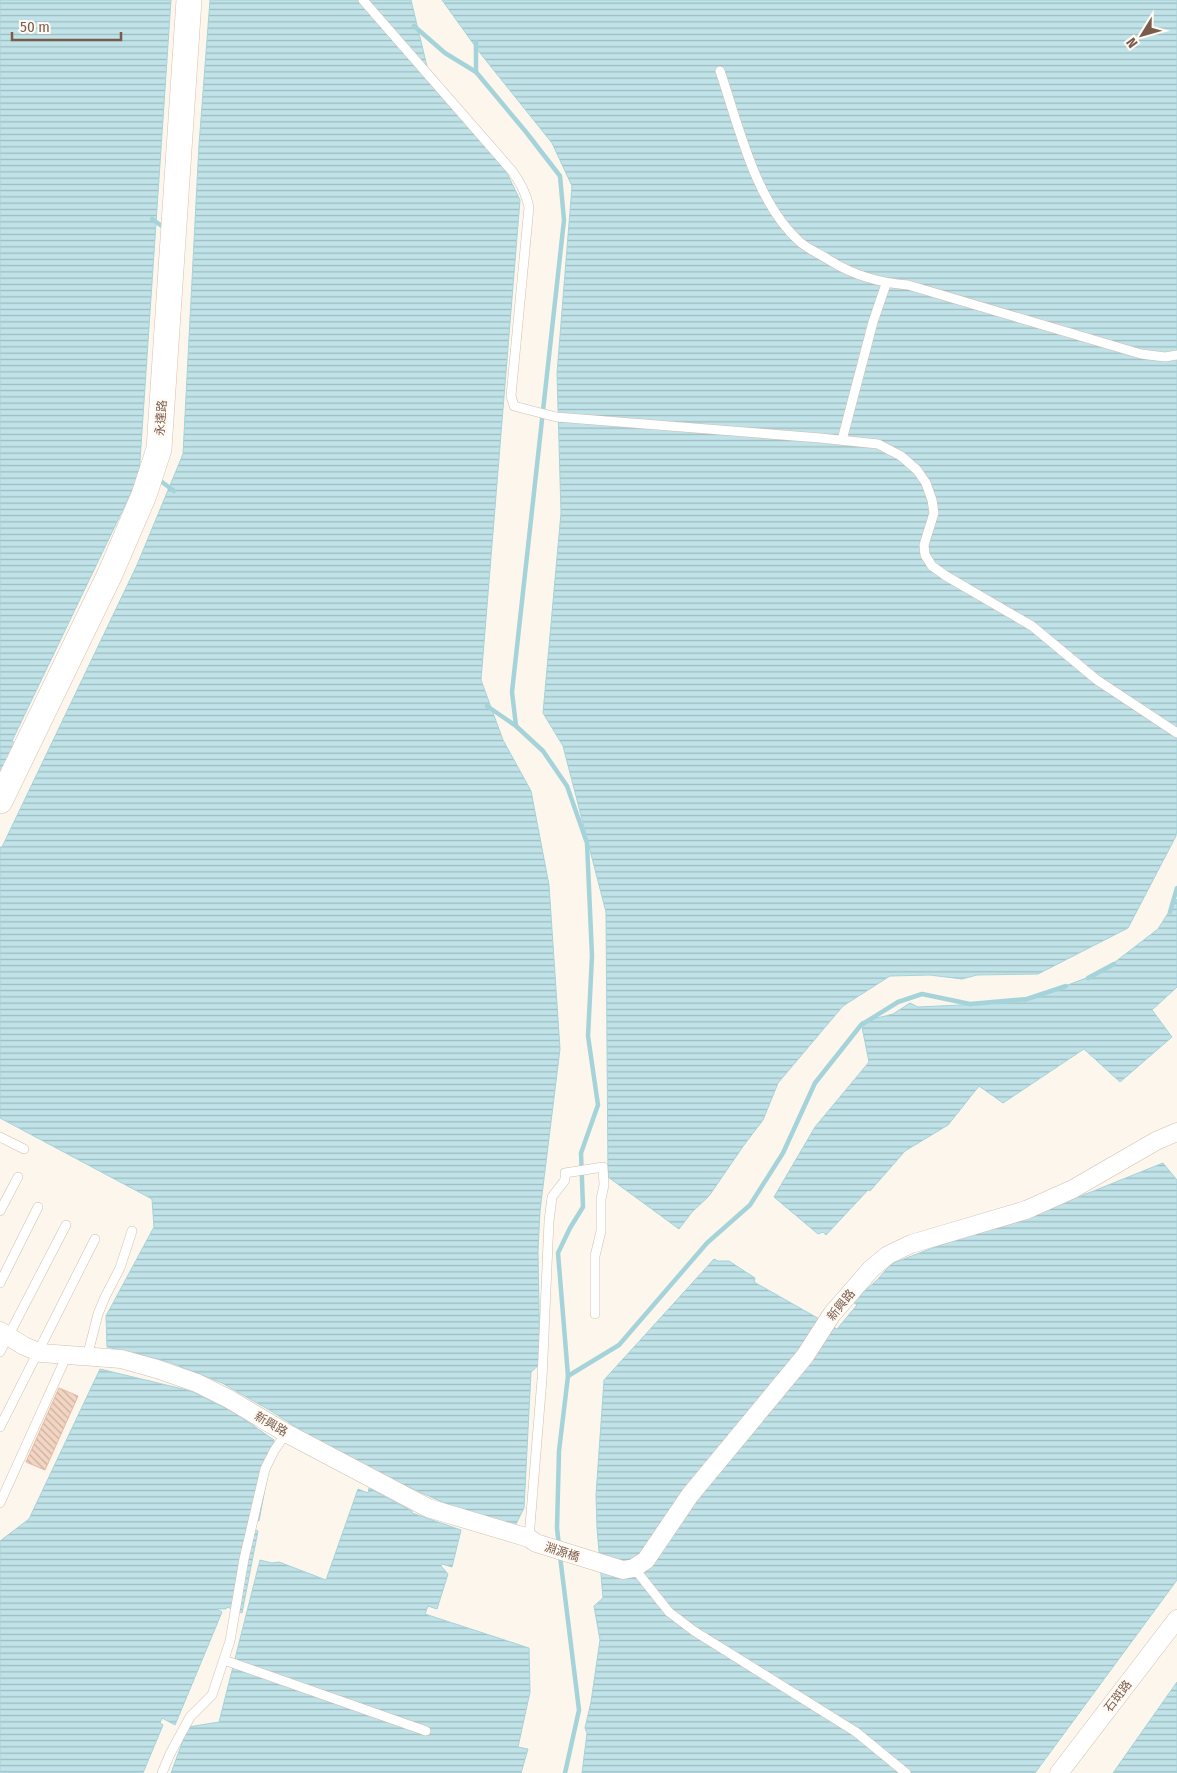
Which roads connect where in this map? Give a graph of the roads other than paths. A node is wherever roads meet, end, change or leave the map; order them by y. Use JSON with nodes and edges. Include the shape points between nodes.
{"nodes":[{"id":1,"x":189,"y":0,"type":"edge"},
{"id":2,"x":363,"y":0,"type":"edge"},
{"id":3,"x":720,"y":71,"type":"dead end"},
{"id":4,"x":886,"y":284,"type":"junction"},
{"id":5,"x":1177,"y":355,"type":"edge"},
{"id":6,"x":842,"y":440,"type":"junction"},
{"id":7,"x":1177,"y":733,"type":"edge"},
{"id":8,"x":0,"y":802,"type":"edge"},
{"id":9,"x":1177,"y":1132,"type":"edge"},
{"id":10,"x":0,"y":1137,"type":"edge"},
{"id":11,"x":24,"y":1149,"type":"dead end"},
{"id":12,"x":18,"y":1177,"type":"dead end"},
{"id":13,"x":38,"y":1207,"type":"dead end"},
{"id":14,"x":0,"y":1211,"type":"edge"},
{"id":15,"x":66,"y":1225,"type":"dead end"},
{"id":16,"x":132,"y":1231,"type":"dead end"},
{"id":17,"x":95,"y":1239,"type":"dead end"},
{"id":18,"x":0,"y":1283,"type":"edge"},
{"id":19,"x":595,"y":1314,"type":"dead end"},
{"id":20,"x":4,"y":1334,"type":"edge"},
{"id":21,"x":0,"y":1352,"type":"edge"},
{"id":22,"x":38,"y":1352,"type":"junction"},
{"id":23,"x":67,"y":1355,"type":"junction"},
{"id":24,"x":87,"y":1357,"type":"junction"},
{"id":25,"x":0,"y":1427,"type":"edge"},
{"id":26,"x":286,"y":1433,"type":"junction"},
{"id":27,"x":0,"y":1503,"type":"edge"},
{"id":28,"x":532,"y":1540,"type":"junction"},
{"id":29,"x":634,"y":1568,"type":"junction"},
{"id":30,"x":1177,"y":1619,"type":"edge"},
{"id":31,"x":224,"y":1660,"type":"junction"},
{"id":32,"x":426,"y":1731,"type":"dead end"},
{"id":33,"x":162,"y":1773,"type":"edge"},
{"id":34,"x":906,"y":1773,"type":"edge"},
{"id":35,"x":1058,"y":1773,"type":"edge"}],
"edges":[{"from":1,"to":8,"type":"street","name":"永達路","via":[[159,449],[144,496],[110,574]]},
{"from":2,"to":6,"type":"lane","via":[[512,171],[527,197],[529,207],[511,396],[514,406],[556,417]]},
{"from":3,"to":4,"type":"lane","via":[[752,165],[783,225],[801,243],[841,268]]},
{"from":4,"to":5,"type":"lane","via":[[908,285],[1141,354]]},
{"from":4,"to":6,"type":"lane"},
{"from":6,"to":7,"type":"lane","via":[[878,444],[901,456],[917,470],[932,500],[934,513],[924,545],[925,555],[932,566],[1032,626],[1097,680]]},
{"from":9,"to":29,"type":"street","name":"新興路","via":[[1073,1189],[1026,1210],[911,1244],[888,1256],[832,1314],[806,1356],[690,1495],[646,1560]]},
{"from":10,"to":11,"type":"lane"},
{"from":12,"to":14,"type":"lane"},
{"from":13,"to":18,"type":"lane"},
{"from":15,"to":20,"type":"lane"},
{"from":16,"to":24,"type":"lane","via":[[120,1268],[98,1314]]},
{"from":17,"to":22,"type":"lane"},
{"from":19,"to":28,"type":"lane","via":[[595,1256],[601,1231],[603,1167],[565,1173],[565,1180],[552,1197]]},
{"from":20,"to":21,"type":"lane"},
{"from":20,"to":22,"type":"street","name":"新興路"},
{"from":22,"to":23,"type":"street","name":"新興路"},
{"from":22,"to":25,"type":"lane"},
{"from":23,"to":24,"type":"street","name":"新興路"},
{"from":23,"to":27,"type":"lane"},
{"from":24,"to":26,"type":"street","name":"新興路","via":[[121,1359],[197,1383]]},
{"from":26,"to":28,"type":"street","name":"新興路","via":[[428,1508]]},
{"from":26,"to":31,"type":"lane","via":[[265,1469]]},
{"from":28,"to":29,"type":"street","name":"淵源橋","via":[[623,1570]]},
{"from":29,"to":34,"type":"lane","via":[[669,1612],[694,1631],[856,1732]]},
{"from":30,"to":35,"type":"street","name":"石斑路"},
{"from":31,"to":32,"type":"lane"},
{"from":31,"to":33,"type":"lane","via":[[212,1695],[190,1718]]}]}
